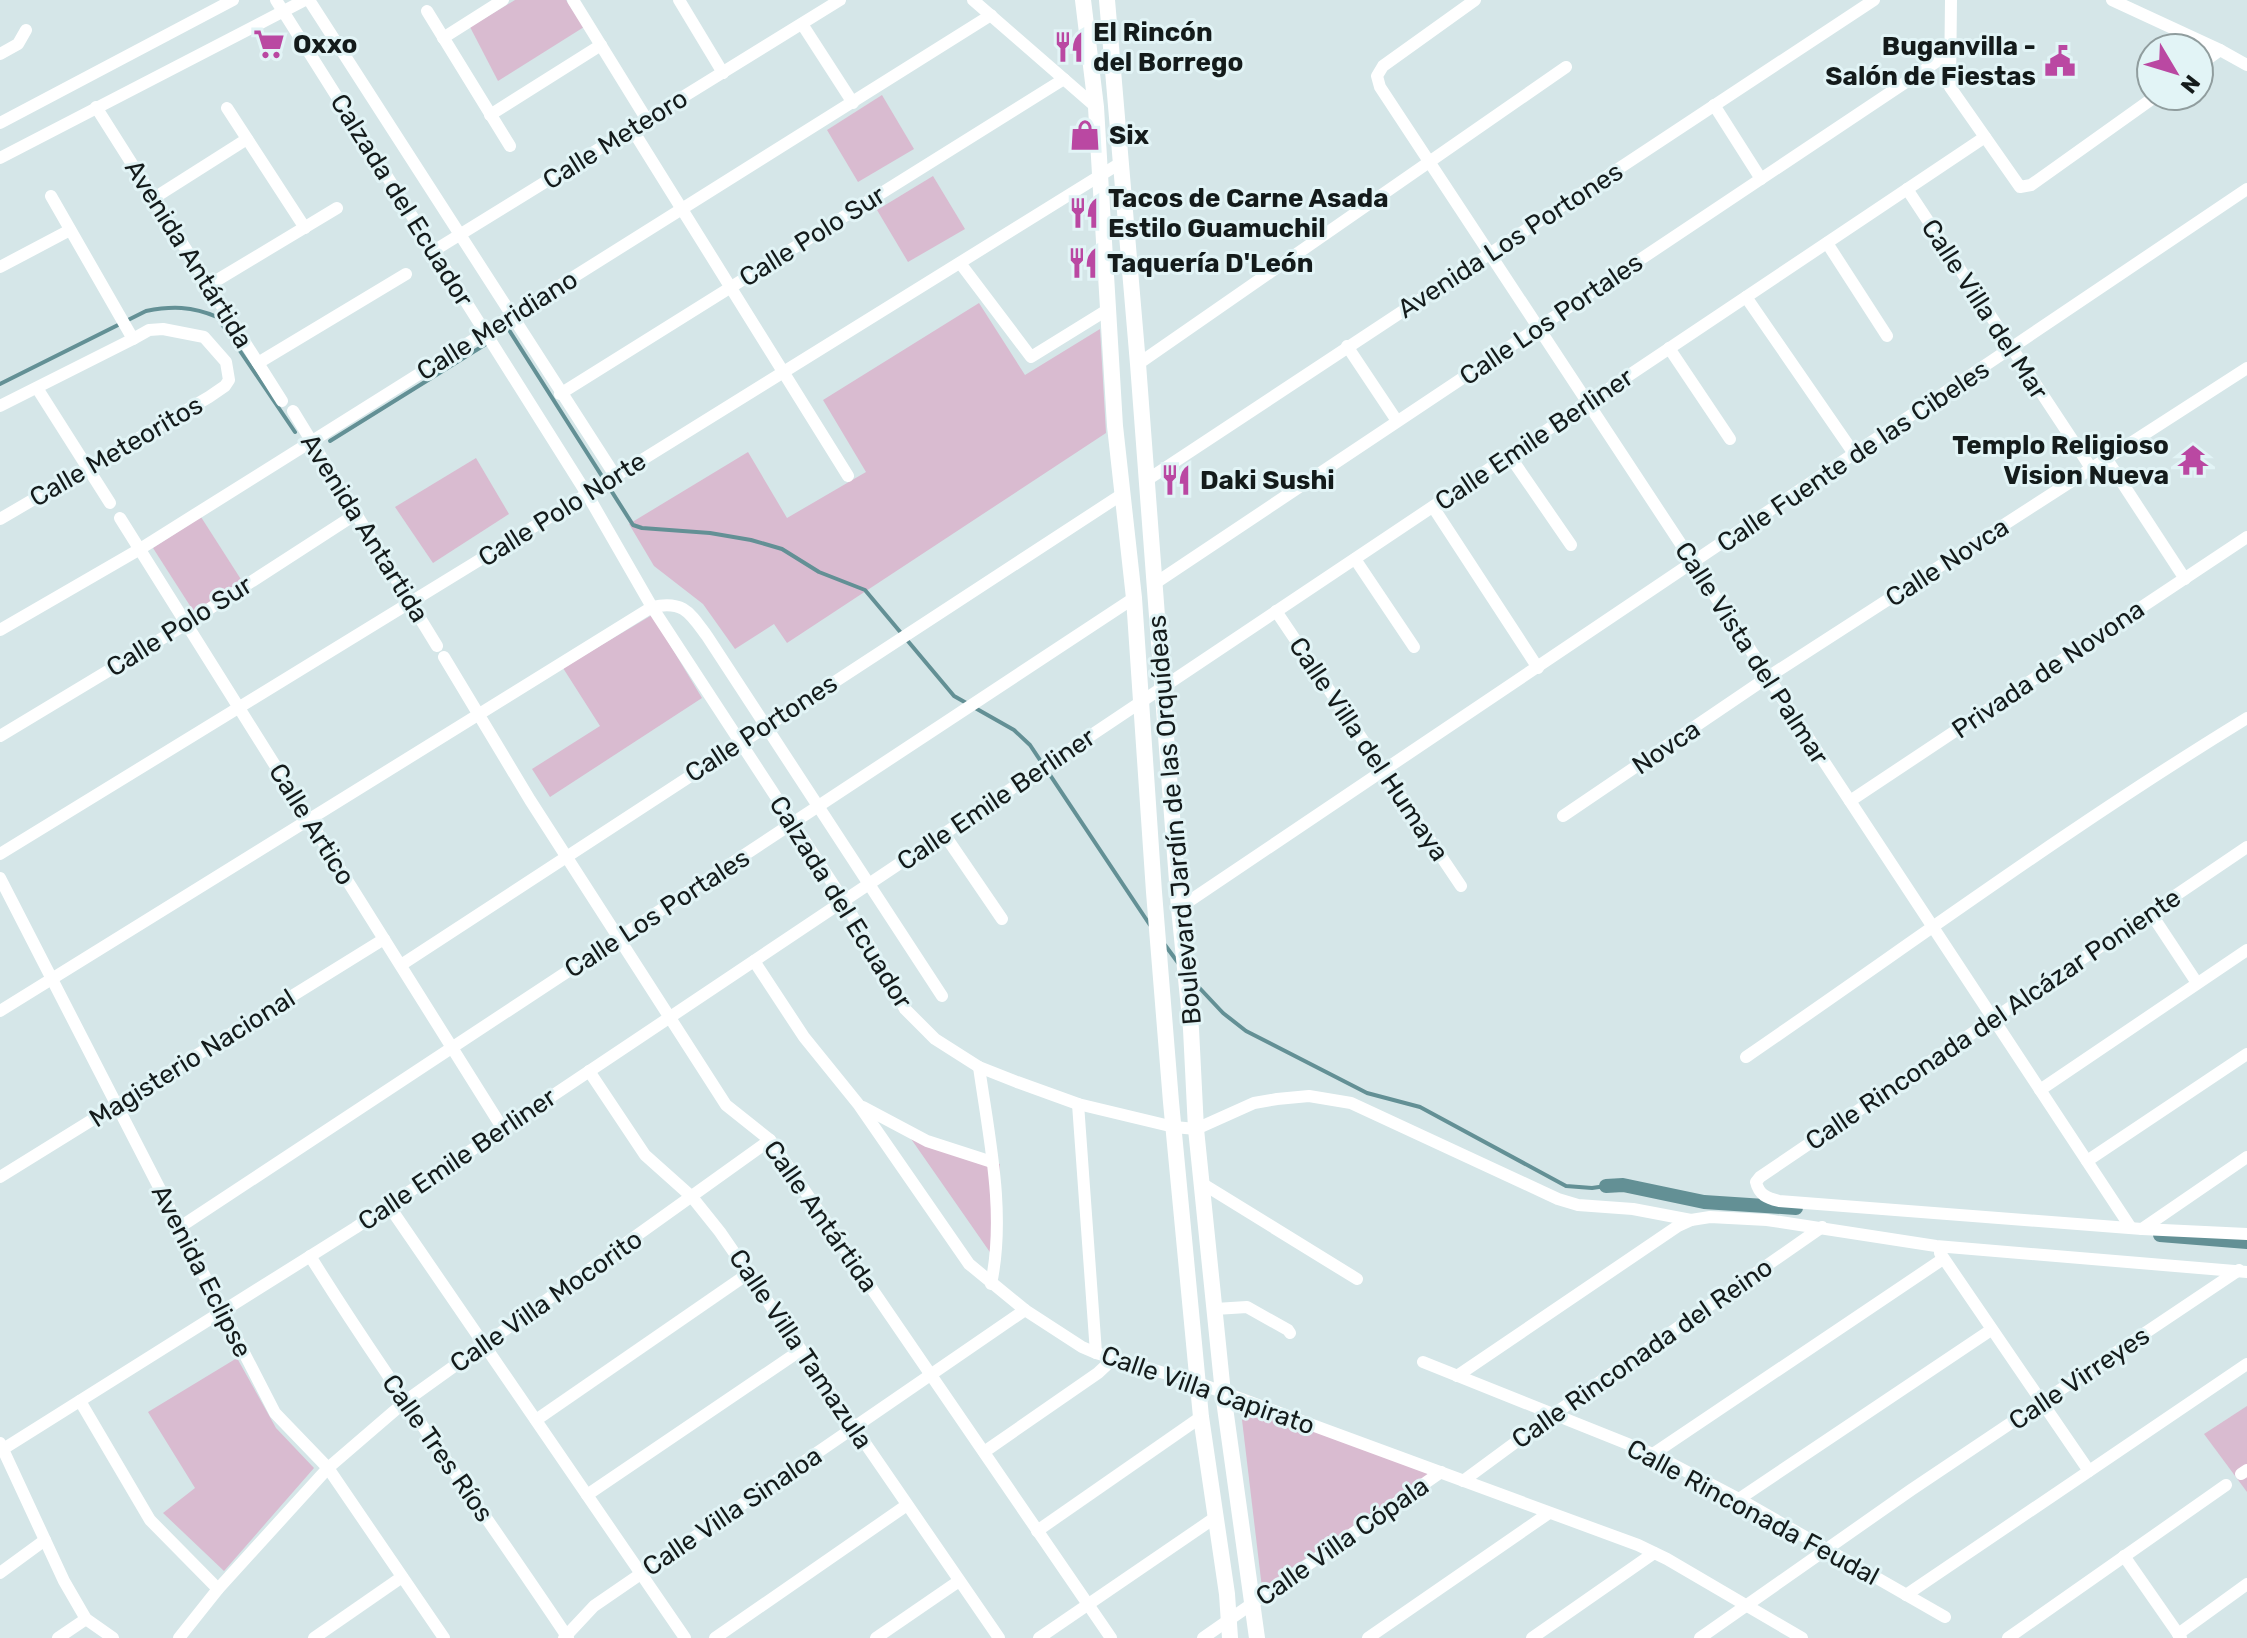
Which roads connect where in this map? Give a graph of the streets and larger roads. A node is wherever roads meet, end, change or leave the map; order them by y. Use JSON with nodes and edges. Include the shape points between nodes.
{"nodes":[{"id":1,"x":233,"y":0,"type":"edge"},
{"id":2,"x":276,"y":0,"type":"edge"},
{"id":3,"x":307,"y":0,"type":"edge"},
{"id":4,"x":503,"y":0,"type":"edge"},
{"id":5,"x":573,"y":0,"type":"edge"},
{"id":6,"x":679,"y":0,"type":"edge"},
{"id":7,"x":840,"y":0,"type":"edge"},
{"id":8,"x":973,"y":0,"type":"edge"},
{"id":9,"x":1083,"y":0,"type":"edge"},
{"id":10,"x":1107,"y":0,"type":"edge"},
{"id":11,"x":1475,"y":0,"type":"edge"},
{"id":12,"x":1874,"y":0,"type":"edge"},
{"id":13,"x":1951,"y":0,"type":"edge"},
{"id":14,"x":2112,"y":0,"type":"edge"},
{"id":15,"x":427,"y":11,"type":"dead end"},
{"id":16,"x":283,"y":12,"type":"junction"},
{"id":17,"x":991,"y":15,"type":"junction"},
{"id":18,"x":802,"y":24,"type":"junction"},
{"id":19,"x":26,"y":30,"type":"dead end"},
{"id":20,"x":443,"y":38,"type":"junction"},
{"id":21,"x":601,"y":45,"type":"junction"},
{"id":22,"x":2220,"y":50,"type":"junction"},
{"id":23,"x":0,"y":54,"type":"edge"},
{"id":24,"x":1948,"y":54,"type":"junction"},
{"id":25,"x":2215,"y":54,"type":"edge"},
{"id":26,"x":2247,"y":65,"type":"edge"},
{"id":27,"x":1566,"y":67,"type":"dead end"},
{"id":28,"x":723,"y":73,"type":"junction"},
{"id":29,"x":1064,"y":79,"type":"junction"},
{"id":30,"x":853,"y":103,"type":"junction"},
{"id":31,"x":1714,"y":105,"type":"junction"},
{"id":32,"x":96,"y":107,"type":"junction"},
{"id":33,"x":1096,"y":107,"type":"junction"},
{"id":34,"x":227,"y":108,"type":"dead end"},
{"id":35,"x":2135,"y":110,"type":"edge"},
{"id":36,"x":490,"y":115,"type":"junction"},
{"id":37,"x":647,"y":120,"type":"junction"},
{"id":38,"x":0,"y":123,"type":"edge"},
{"id":39,"x":632,"y":129,"type":"junction"},
{"id":40,"x":1985,"y":137,"type":"junction"},
{"id":41,"x":247,"y":139,"type":"junction"},
{"id":42,"x":510,"y":146,"type":"dead end"},
{"id":43,"x":0,"y":158,"type":"edge"},
{"id":44,"x":1122,"y":162,"type":"junction"},
{"id":45,"x":1429,"y":162,"type":"junction"},
{"id":46,"x":1099,"y":176,"type":"junction"},
{"id":47,"x":1761,"y":179,"type":"junction"},
{"id":48,"x":1907,"y":189,"type":"junction"},
{"id":49,"x":2247,"y":189,"type":"edge"},
{"id":50,"x":51,"y":196,"type":"dead end"},
{"id":51,"x":154,"y":198,"type":"junction"},
{"id":52,"x":337,"y":208,"type":"dead end"},
{"id":53,"x":682,"y":209,"type":"junction"},
{"id":54,"x":305,"y":228,"type":"junction"},
{"id":55,"x":70,"y":230,"type":"junction"},
{"id":56,"x":460,"y":235,"type":"junction"},
{"id":57,"x":1827,"y":243,"type":"junction"},
{"id":58,"x":435,"y":250,"type":"junction"},
{"id":59,"x":1489,"y":254,"type":"junction"},
{"id":60,"x":960,"y":263,"type":"junction"},
{"id":61,"x":0,"y":267,"type":"edge"},
{"id":62,"x":406,"y":274,"type":"dead end"},
{"id":63,"x":209,"y":285,"type":"junction"},
{"id":64,"x":731,"y":287,"type":"junction"},
{"id":65,"x":1746,"y":297,"type":"junction"},
{"id":66,"x":1107,"y":310,"type":"junction"},
{"id":67,"x":512,"y":315,"type":"junction"},
{"id":68,"x":1538,"y":328,"type":"junction"},
{"id":69,"x":485,"y":332,"type":"junction"},
{"id":70,"x":130,"y":334,"type":"junction"},
{"id":71,"x":1887,"y":336,"type":"dead end"},
{"id":72,"x":1347,"y":346,"type":"junction"},
{"id":73,"x":1669,"y":348,"type":"junction"},
{"id":74,"x":2012,"y":349,"type":"junction"},
{"id":75,"x":258,"y":363,"type":"junction"},
{"id":76,"x":1138,"y":364,"type":"junction"},
{"id":77,"x":2247,"y":368,"type":"edge"},
{"id":78,"x":784,"y":372,"type":"junction"},
{"id":79,"x":37,"y":388,"type":"junction"},
{"id":80,"x":560,"y":394,"type":"junction"},
{"id":81,"x":282,"y":401,"type":"dead end"},
{"id":82,"x":1588,"y":403,"type":"junction"},
{"id":83,"x":0,"y":406,"type":"edge"},
{"id":84,"x":293,"y":411,"type":"dead end"},
{"id":85,"x":1397,"y":421,"type":"junction"},
{"id":86,"x":1730,"y":439,"type":"dead end"},
{"id":87,"x":311,"y":441,"type":"junction"},
{"id":88,"x":1509,"y":455,"type":"junction"},
{"id":89,"x":1855,"y":455,"type":"junction"},
{"id":90,"x":2106,"y":458,"type":"junction"},
{"id":91,"x":88,"y":468,"type":"junction"},
{"id":92,"x":2091,"y":468,"type":"junction"},
{"id":93,"x":848,"y":476,"type":"dead end"},
{"id":94,"x":616,"y":477,"type":"junction"},
{"id":95,"x":1147,"y":480,"type":"junction"},
{"id":96,"x":1124,"y":493,"type":"junction"},
{"id":97,"x":587,"y":494,"type":"junction"},
{"id":98,"x":110,"y":503,"type":"dead end"},
{"id":99,"x":1433,"y":507,"type":"junction"},
{"id":100,"x":356,"y":514,"type":"junction"},
{"id":101,"x":120,"y":518,"type":"dead end"},
{"id":102,"x":0,"y":519,"type":"edge"},
{"id":103,"x":2247,"y":537,"type":"edge"},
{"id":104,"x":1571,"y":545,"type":"dead end"},
{"id":105,"x":140,"y":549,"type":"junction"},
{"id":106,"x":1355,"y":559,"type":"junction"},
{"id":107,"x":1693,"y":563,"type":"junction"},
{"id":108,"x":2185,"y":579,"type":"junction"},
{"id":109,"x":1154,"y":584,"type":"junction"},
{"id":110,"x":1134,"y":598,"type":"junction"},
{"id":111,"x":411,"y":602,"type":"junction"},
{"id":112,"x":652,"y":607,"type":"junction"},
{"id":113,"x":1276,"y":611,"type":"junction"},
{"id":114,"x":186,"y":624,"type":"junction"},
{"id":115,"x":0,"y":630,"type":"edge"},
{"id":116,"x":1414,"y":647,"type":"dead end"},
{"id":117,"x":1538,"y":668,"type":"junction"},
{"id":118,"x":1768,"y":677,"type":"junction"},
{"id":119,"x":1162,"y":688,"type":"junction"},
{"id":120,"x":1143,"y":702,"type":"junction"},
{"id":121,"x":239,"y":708,"type":"junction"},
{"id":122,"x":480,"y":716,"type":"junction"},
{"id":123,"x":2247,"y":718,"type":"edge"},
{"id":124,"x":765,"y":726,"type":"junction"},
{"id":125,"x":0,"y":736,"type":"edge"},
{"id":126,"x":740,"y":742,"type":"junction"},
{"id":127,"x":1384,"y":771,"type":"junction"},
{"id":128,"x":1850,"y":801,"type":"junction"},
{"id":129,"x":818,"y":807,"type":"junction"},
{"id":130,"x":1563,"y":816,"type":"dead end"},
{"id":131,"x":310,"y":820,"type":"junction"},
{"id":132,"x":793,"y":823,"type":"junction"},
{"id":133,"x":944,"y":834,"type":"junction"},
{"id":134,"x":2247,"y":847,"type":"edge"},
{"id":135,"x":0,"y":854,"type":"edge"},
{"id":136,"x":566,"y":855,"type":"junction"},
{"id":137,"x":0,"y":878,"type":"edge"},
{"id":138,"x":868,"y":885,"type":"junction"},
{"id":139,"x":1461,"y":886,"type":"dead end"},
{"id":140,"x":844,"y":901,"type":"junction"},
{"id":141,"x":1179,"y":908,"type":"junction"},
{"id":142,"x":2150,"y":912,"type":"junction"},
{"id":143,"x":1002,"y":919,"type":"dead end"},
{"id":144,"x":1935,"y":927,"type":"junction"},
{"id":145,"x":619,"y":938,"type":"junction"},
{"id":146,"x":384,"y":939,"type":"junction"},
{"id":147,"x":2247,"y":950,"type":"edge"},
{"id":148,"x":754,"y":961,"type":"junction"},
{"id":149,"x":401,"y":965,"type":"junction"},
{"id":150,"x":52,"y":980,"type":"junction"},
{"id":151,"x":2197,"y":983,"type":"junction"},
{"id":152,"x":942,"y":996,"type":"dead end"},
{"id":153,"x":0,"y":1011,"type":"edge"},
{"id":154,"x":670,"y":1017,"type":"junction"},
{"id":155,"x":1993,"y":1018,"type":"junction"},
{"id":156,"x":452,"y":1048,"type":"junction"},
{"id":157,"x":2247,"y":1054,"type":"edge"},
{"id":158,"x":1746,"y":1057,"type":"dead end"},
{"id":159,"x":979,"y":1067,"type":"junction"},
{"id":160,"x":589,"y":1071,"type":"junction"},
{"id":161,"x":2040,"y":1090,"type":"junction"},
{"id":162,"x":1078,"y":1104,"type":"junction"},
{"id":163,"x":116,"y":1105,"type":"junction"},
{"id":164,"x":859,"y":1105,"type":"junction"},
{"id":165,"x":1174,"y":1127,"type":"junction"},
{"id":166,"x":503,"y":1129,"type":"junction"},
{"id":167,"x":1196,"y":1129,"type":"junction"},
{"id":168,"x":770,"y":1140,"type":"junction"},
{"id":169,"x":2247,"y":1157,"type":"edge"},
{"id":170,"x":2087,"y":1161,"type":"junction"},
{"id":171,"x":992,"y":1162,"type":"junction"},
{"id":172,"x":0,"y":1177,"type":"edge"},
{"id":173,"x":1203,"y":1184,"type":"junction"},
{"id":174,"x":692,"y":1197,"type":"junction"},
{"id":175,"x":389,"y":1206,"type":"junction"},
{"id":176,"x":1691,"y":1220,"type":"junction"},
{"id":177,"x":180,"y":1227,"type":"junction"},
{"id":178,"x":1822,"y":1227,"type":"junction"},
{"id":179,"x":2136,"y":1228,"type":"junction"},
{"id":180,"x":2247,"y":1234,"type":"edge"},
{"id":181,"x":1936,"y":1246,"type":"junction"},
{"id":182,"x":310,"y":1256,"type":"junction"},
{"id":183,"x":1943,"y":1259,"type":"junction"},
{"id":184,"x":2244,"y":1270,"type":"edge"},
{"id":185,"x":749,"y":1273,"type":"junction"},
{"id":186,"x":1357,"y":1279,"type":"dead end"},
{"id":187,"x":991,"y":1284,"type":"junction"},
{"id":188,"x":1215,"y":1309,"type":"junction"},
{"id":189,"x":1025,"y":1310,"type":"junction"},
{"id":190,"x":223,"y":1311,"type":"junction"},
{"id":191,"x":1991,"y":1330,"type":"junction"},
{"id":192,"x":1290,"y":1333,"type":"dead end"},
{"id":193,"x":484,"y":1345,"type":"junction"},
{"id":194,"x":801,"y":1350,"type":"junction"},
{"id":195,"x":1096,"y":1353,"type":"junction"},
{"id":196,"x":1114,"y":1358,"type":"junction"},
{"id":197,"x":1423,"y":1362,"type":"dead end"},
{"id":198,"x":2247,"y":1364,"type":"edge"},
{"id":199,"x":932,"y":1374,"type":"junction"},
{"id":200,"x":1457,"y":1376,"type":"junction"},
{"id":201,"x":1198,"y":1383,"type":"junction"},
{"id":202,"x":1223,"y":1393,"type":"junction"},
{"id":203,"x":407,"y":1400,"type":"junction"},
{"id":204,"x":80,"y":1401,"type":"junction"},
{"id":205,"x":2043,"y":1403,"type":"junction"},
{"id":206,"x":1554,"y":1414,"type":"junction"},
{"id":207,"x":1201,"y":1417,"type":"junction"},
{"id":208,"x":536,"y":1420,"type":"junction"},
{"id":209,"x":854,"y":1427,"type":"junction"},
{"id":210,"x":1,"y":1448,"type":"edge"},
{"id":211,"x":984,"y":1452,"type":"junction"},
{"id":212,"x":1653,"y":1454,"type":"junction"},
{"id":213,"x":328,"y":1468,"type":"junction"},
{"id":214,"x":2089,"y":1471,"type":"junction"},
{"id":215,"x":1441,"y":1472,"type":"junction"},
{"id":216,"x":1463,"y":1481,"type":"junction"},
{"id":217,"x":2226,"y":1485,"type":"dead end"},
{"id":218,"x":587,"y":1495,"type":"junction"},
{"id":219,"x":1739,"y":1499,"type":"junction"},
{"id":220,"x":907,"y":1505,"type":"junction"},
{"id":221,"x":1549,"y":1513,"type":"junction"},
{"id":222,"x":1216,"y":1517,"type":"junction"},
{"id":223,"x":1037,"y":1531,"type":"junction"},
{"id":224,"x":45,"y":1540,"type":"junction"},
{"id":225,"x":1828,"y":1550,"type":"junction"},
{"id":226,"x":1654,"y":1553,"type":"junction"},
{"id":227,"x":2124,"y":1556,"type":"junction"},
{"id":228,"x":0,"y":1573,"type":"edge"},
{"id":229,"x":641,"y":1574,"type":"junction"},
{"id":230,"x":402,"y":1577,"type":"junction"},
{"id":231,"x":959,"y":1581,"type":"junction"},
{"id":232,"x":2247,"y":1584,"type":"edge"},
{"id":233,"x":218,"y":1589,"type":"junction"},
{"id":234,"x":1906,"y":1595,"type":"junction"},
{"id":235,"x":1253,"y":1603,"type":"junction"},
{"id":236,"x":1088,"y":1604,"type":"junction"},
{"id":237,"x":1747,"y":1606,"type":"junction"},
{"id":238,"x":1945,"y":1617,"type":"dead end"},
{"id":239,"x":86,"y":1619,"type":"junction"},
{"id":240,"x":1228,"y":1621,"type":"junction"},
{"id":241,"x":2180,"y":1636,"type":"edge"},
{"id":242,"x":566,"y":1637,"type":"edge"},
{"id":243,"x":58,"y":1638,"type":"edge"},
{"id":244,"x":113,"y":1638,"type":"edge"},
{"id":245,"x":179,"y":1638,"type":"edge"},
{"id":246,"x":314,"y":1638,"type":"edge"},
{"id":247,"x":444,"y":1638,"type":"edge"},
{"id":248,"x":685,"y":1638,"type":"edge"},
{"id":249,"x":715,"y":1638,"type":"edge"},
{"id":250,"x":876,"y":1638,"type":"edge"},
{"id":251,"x":999,"y":1638,"type":"edge"},
{"id":252,"x":1039,"y":1638,"type":"edge"},
{"id":253,"x":1111,"y":1638,"type":"edge"},
{"id":254,"x":1203,"y":1638,"type":"edge"},
{"id":255,"x":1230,"y":1638,"type":"edge"},
{"id":256,"x":1257,"y":1638,"type":"edge"},
{"id":257,"x":1368,"y":1638,"type":"edge"},
{"id":258,"x":1532,"y":1638,"type":"edge"},
{"id":259,"x":1700,"y":1638,"type":"edge"},
{"id":260,"x":1802,"y":1638,"type":"edge"},
{"id":261,"x":2008,"y":1638,"type":"edge"}],
"edges":[{"from":1,"to":38,"type":"street"},
{"from":2,"to":16,"type":"street","name":"Calzada del Ecuador"},
{"from":3,"to":16,"type":"street"},
{"from":3,"to":56,"type":"street","name":"Calzada del Ecuador"},
{"from":4,"to":20,"type":"street"},
{"from":5,"to":21,"type":"street"},
{"from":6,"to":28,"type":"street"},
{"from":7,"to":18,"type":"street","name":"Calle Meteoro"},
{"from":8,"to":17,"type":"street"},
{"from":9,"to":33,"type":"street","name":"Boulevard Jardín de las Orquídeas"},
{"from":10,"to":44,"type":"street","name":"Boulevard Jardín de las Orquídeas"},
{"from":11,"to":45,"type":"street","name":"Calle Vista del Palmar","via":[[1389,61],[1377,76]]},
{"from":12,"to":31,"type":"street","name":"Avenida Los Portones"},
{"from":13,"to":24,"type":"street"},
{"from":14,"to":22,"type":"street"},
{"from":15,"to":20,"type":"street"},
{"from":16,"to":32,"type":"street"},
{"from":16,"to":58,"type":"street","name":"Calzada del Ecuador"},
{"from":17,"to":29,"type":"street"},
{"from":17,"to":30,"type":"street","name":"Calle Meridiano"},
{"from":18,"to":28,"type":"street","name":"Calle Meteoro"},
{"from":18,"to":30,"type":"street"},
{"from":19,"to":23,"type":"street","via":[[18,44]]},
{"from":20,"to":36,"type":"street"},
{"from":21,"to":36,"type":"street"},
{"from":21,"to":37,"type":"street"},
{"from":22,"to":25,"type":"street"},
{"from":22,"to":26,"type":"street"},
{"from":24,"to":40,"type":"street","via":[[1950,87]]},
{"from":24,"to":47,"type":"street","name":"Calle Los Portales"},
{"from":27,"to":45,"type":"street"},
{"from":28,"to":37,"type":"street","name":"Calle Meteoro"},
{"from":29,"to":33,"type":"street"},
{"from":29,"to":64,"type":"street","name":"Calle Polo Sur"},
{"from":30,"to":53,"type":"street","name":"Calle Meridiano"},
{"from":31,"to":47,"type":"street"},
{"from":31,"to":59,"type":"street","name":"Avenida Los Portones"},
{"from":32,"to":43,"type":"street"},
{"from":32,"to":51,"type":"street","name":"Avenida Antártida"},
{"from":33,"to":46,"type":"street","name":"Boulevard Jardín de las Orquídeas"},
{"from":34,"to":41,"type":"street"},
{"from":35,"to":40,"type":"street","via":[[2023,187]]},
{"from":36,"to":42,"type":"street"},
{"from":37,"to":39,"type":"street","name":"Calle Meteoro"},
{"from":39,"to":53,"type":"street"},
{"from":39,"to":56,"type":"street","name":"Calle Meteoro"},
{"from":40,"to":48,"type":"street","name":"Calle Emile Berliner"},
{"from":41,"to":51,"type":"street"},
{"from":41,"to":54,"type":"street"},
{"from":44,"to":46,"type":"street","name":"Calle Polo Norte"},
{"from":44,"to":76,"type":"street","name":"Boulevard Jardín de las Orquídeas"},
{"from":45,"to":59,"type":"street","name":"Calle Vista del Palmar"},
{"from":45,"to":76,"type":"street"},
{"from":46,"to":60,"type":"street","name":"Calle Polo Norte"},
{"from":46,"to":66,"type":"street","name":"Boulevard Jardín de las Orquídeas"},
{"from":47,"to":68,"type":"street","name":"Calle Los Portales"},
{"from":48,"to":57,"type":"street","name":"Calle Emile Berliner"},
{"from":48,"to":74,"type":"street","name":"Calle Villa del Mar"},
{"from":49,"to":74,"type":"street","name":"Calle Fuente de las Cibeles"},
{"from":50,"to":55,"type":"street"},
{"from":51,"to":63,"type":"street","name":"Avenida Antártida"},
{"from":52,"to":54,"type":"street"},
{"from":53,"to":64,"type":"street"},
{"from":53,"to":67,"type":"street","name":"Calle Meridiano"},
{"from":54,"to":63,"type":"street"},
{"from":55,"to":61,"type":"street"},
{"from":55,"to":70,"type":"street"},
{"from":56,"to":58,"type":"street","name":"Calle Meteoro"},
{"from":56,"to":67,"type":"street","name":"Calzada del Ecuador"},
{"from":57,"to":65,"type":"street","name":"Calle Emile Berliner"},
{"from":57,"to":71,"type":"street"},
{"from":58,"to":69,"type":"street","name":"Calzada del Ecuador"},
{"from":59,"to":68,"type":"street","name":"Calle Vista del Palmar"},
{"from":59,"to":72,"type":"street","name":"Avenida Los Portones"},
{"from":60,"to":66,"type":"street","via":[[1031,357]]},
{"from":60,"to":78,"type":"street","name":"Calle Polo Norte"},
{"from":62,"to":75,"type":"street"},
{"from":63,"to":75,"type":"street","name":"Avenida Antártida"},
{"from":64,"to":78,"type":"street"},
{"from":64,"to":80,"type":"street","name":"Calle Polo Sur"},
{"from":65,"to":73,"type":"street","name":"Calle Emile Berliner"},
{"from":65,"to":89,"type":"street"},
{"from":66,"to":96,"type":"street","name":"Boulevard Jardín de las Orquídeas"},
{"from":67,"to":69,"type":"street","name":"Calle Meridiano"},
{"from":67,"to":80,"type":"street","name":"Calzada del Ecuador"},
{"from":68,"to":82,"type":"street","name":"Calle Vista del Palmar"},
{"from":68,"to":85,"type":"street","name":"Calle Los Portales"},
{"from":69,"to":87,"type":"street","name":"Calle Meridiano"},
{"from":69,"to":97,"type":"street","name":"Calzada del Ecuador"},
{"from":70,"to":79,"type":"street"},
{"from":70,"to":91,"type":"street","name":"Calle Meteoritos","via":[[163,329],[204,337],[226,362],[229,380]]},
{"from":72,"to":85,"type":"street"},
{"from":72,"to":95,"type":"street","name":"Avenida Los Portones"},
{"from":73,"to":82,"type":"street","name":"Calle Emile Berliner"},
{"from":73,"to":86,"type":"street"},
{"from":74,"to":89,"type":"street","name":"Calle Fuente de las Cibeles"},
{"from":74,"to":92,"type":"street","name":"Calle Villa del Mar"},
{"from":75,"to":81,"type":"street","name":"Avenida Antártida"},
{"from":76,"to":95,"type":"street","name":"Boulevard Jardín de las Orquídeas"},
{"from":77,"to":90,"type":"street","name":"Calle Novca"},
{"from":78,"to":93,"type":"street"},
{"from":78,"to":94,"type":"street","name":"Calle Polo Norte"},
{"from":79,"to":83,"type":"street"},
{"from":79,"to":91,"type":"street"},
{"from":80,"to":94,"type":"street","name":"Calzada del Ecuador"},
{"from":82,"to":88,"type":"street","name":"Calle Emile Berliner"},
{"from":82,"to":107,"type":"street","name":"Calle Vista del Palmar"},
{"from":84,"to":87,"type":"street","name":"Avenida Antartida"},
{"from":85,"to":109,"type":"street","name":"Calle Los Portales"},
{"from":87,"to":100,"type":"street","name":"Avenida Antartida"},
{"from":87,"to":105,"type":"street","name":"Calle Meridiano"},
{"from":88,"to":99,"type":"street","name":"Calle Emile Berliner"},
{"from":88,"to":104,"type":"street"},
{"from":89,"to":107,"type":"street","name":"Calle Fuente de las Cibeles"},
{"from":90,"to":92,"type":"street","name":"Calle Novca"},
{"from":90,"to":108,"type":"street"},
{"from":91,"to":98,"type":"street"},
{"from":91,"to":102,"type":"street","name":"Calle Meteoritos"},
{"from":92,"to":118,"type":"street","name":"Calle Novca"},
{"from":94,"to":97,"type":"street","name":"Calle Polo Norte"},
{"from":95,"to":109,"type":"street","name":"Boulevard Jardín de las Orquídeas"},
{"from":96,"to":110,"type":"street","name":"Boulevard Jardín de las Orquídeas"},
{"from":96,"to":124,"type":"street","name":"Calle Portones"},
{"from":97,"to":111,"type":"street","name":"Calle Polo Norte"},
{"from":97,"to":112,"type":"street","name":"Calzada del Ecuador"},
{"from":99,"to":106,"type":"street","name":"Calle Emile Berliner"},
{"from":99,"to":117,"type":"street"},
{"from":100,"to":111,"type":"street","name":"Avenida Antartida"},
{"from":100,"to":114,"type":"street","name":"Calle Polo Sur"},
{"from":101,"to":105,"type":"street","name":"Calle Artico"},
{"from":103,"to":108,"type":"street","name":"Privada de Novona"},
{"from":105,"to":114,"type":"street","name":"Calle Artico"},
{"from":105,"to":115,"type":"street","name":"Calle Meridiano"},
{"from":106,"to":113,"type":"street","name":"Calle Emile Berliner"},
{"from":106,"to":116,"type":"street"},
{"from":107,"to":117,"type":"street","name":"Calle Fuente de las Cibeles"},
{"from":107,"to":118,"type":"street","name":"Calle Vista del Palmar"},
{"from":108,"to":128,"type":"street","name":"Privada de Novona"},
{"from":109,"to":119,"type":"street","name":"Boulevard Jardín de las Orquídeas"},
{"from":110,"to":120,"type":"street","name":"Boulevard Jardín de las Orquídeas"},
{"from":110,"to":129,"type":"street","name":"Calle Los Portales"},
{"from":111,"to":121,"type":"street","name":"Calle Polo Norte"},
{"from":111,"to":122,"type":"street","name":"Avenida Antartida"},
{"from":112,"to":122,"type":"street"},
{"from":112,"to":124,"type":"street","name":"Calzada del Ecuador","via":[[669,603],[692,616]]},
{"from":112,"to":126,"type":"street","name":"Calzada del Ecuador"},
{"from":113,"to":119,"type":"street","name":"Calle Emile Berliner"},
{"from":113,"to":127,"type":"street","name":"Calle Villa del Humaya"},
{"from":114,"to":121,"type":"street","name":"Calle Artico"},
{"from":114,"to":125,"type":"street","name":"Calle Polo Sur"},
{"from":117,"to":127,"type":"street","name":"Calle Fuente de las Cibeles"},
{"from":118,"to":128,"type":"street","name":"Calle Vista del Palmar"},
{"from":118,"to":130,"type":"street","name":"Novca"},
{"from":119,"to":120,"type":"street","name":"Calle Emile Berliner"},
{"from":119,"to":141,"type":"street","name":"Boulevard Jardín de las Orquídeas"},
{"from":120,"to":133,"type":"street","name":"Calle Emile Berliner"},
{"from":120,"to":165,"type":"street","name":"Boulevard Jardín de las Orquídeas"},
{"from":121,"to":131,"type":"street","name":"Calle Artico"},
{"from":121,"to":135,"type":"street","name":"Calle Polo Norte"},
{"from":122,"to":131,"type":"street"},
{"from":122,"to":136,"type":"street","name":"Calle Antártida"},
{"from":123,"to":144,"type":"street"},
{"from":124,"to":126,"type":"street","name":"Calle Portones"},
{"from":124,"to":129,"type":"street","name":"Calzada del Ecuador"},
{"from":126,"to":132,"type":"street","name":"Calzada del Ecuador"},
{"from":126,"to":136,"type":"street","name":"Calle Portones"},
{"from":127,"to":139,"type":"street","name":"Calle Villa del Humaya"},
{"from":127,"to":141,"type":"street","name":"Calle Fuente de las Cibeles"},
{"from":128,"to":144,"type":"street","name":"Calle Vista del Palmar"},
{"from":129,"to":132,"type":"street","name":"Calle Los Portales"},
{"from":129,"to":138,"type":"street","name":"Calzada del Ecuador"},
{"from":131,"to":146,"type":"street","name":"Calle Artico"},
{"from":131,"to":150,"type":"street"},
{"from":132,"to":140,"type":"street","name":"Calzada del Ecuador"},
{"from":132,"to":145,"type":"street","name":"Calle Los Portales"},
{"from":133,"to":138,"type":"street","name":"Calle Emile Berliner"},
{"from":133,"to":143,"type":"street"},
{"from":134,"to":142,"type":"street","name":"Calle Rinconada del Alcázar Poniente"},
{"from":136,"to":145,"type":"street","name":"Calle Antártida"},
{"from":136,"to":149,"type":"street","name":"Calle Portones"},
{"from":137,"to":150,"type":"street","name":"Avenida Eclipse"},
{"from":138,"to":140,"type":"street","name":"Calle Emile Berliner"},
{"from":138,"to":152,"type":"street","name":"Calzada del Ecuador"},
{"from":140,"to":148,"type":"street","name":"Calle Emile Berliner"},
{"from":140,"to":159,"type":"street","name":"Calzada del Ecuador","via":[[905,1009],[935,1039]]},
{"from":141,"to":167,"type":"street","name":"Boulevard Jardín de las Orquídeas"},
{"from":142,"to":151,"type":"street"},
{"from":142,"to":155,"type":"street","name":"Calle Rinconada del Alcázar Poniente"},
{"from":144,"to":155,"type":"street","name":"Calle Vista del Palmar"},
{"from":144,"to":158,"type":"street"},
{"from":145,"to":154,"type":"street","name":"Calle Antártida"},
{"from":145,"to":156,"type":"street","name":"Calle Los Portales"},
{"from":146,"to":149,"type":"street","name":"Calle Artico"},
{"from":146,"to":163,"type":"street","name":"Magisterio Nacional"},
{"from":147,"to":151,"type":"street"},
{"from":148,"to":154,"type":"street","name":"Calle Emile Berliner"},
{"from":148,"to":164,"type":"street","name":"Calle Villa Capirato","via":[[804,1037]]},
{"from":149,"to":156,"type":"street","name":"Calle Artico"},
{"from":150,"to":153,"type":"street"},
{"from":150,"to":163,"type":"street","name":"Avenida Eclipse"},
{"from":151,"to":161,"type":"street"},
{"from":154,"to":160,"type":"street","name":"Calle Emile Berliner"},
{"from":154,"to":168,"type":"street","name":"Calle Antártida","via":[[726,1105]]},
{"from":155,"to":161,"type":"street","name":"Calle Vista del Palmar"},
{"from":155,"to":179,"type":"street","name":"Calle Rinconada del Alcázar Poniente","via":[[1760,1177],[1758,1189],[1766,1198]]},
{"from":156,"to":166,"type":"street","name":"Calle Artico"},
{"from":156,"to":177,"type":"street","name":"Calle Los Portales"},
{"from":157,"to":170,"type":"street"},
{"from":159,"to":162,"type":"street","name":"Calzada del Ecuador"},
{"from":159,"to":171,"type":"street"},
{"from":160,"to":166,"type":"street","name":"Calle Emile Berliner"},
{"from":160,"to":174,"type":"street","name":"Calle Villa Tamazula","via":[[645,1155]]},
{"from":161,"to":170,"type":"street","name":"Calle Vista del Palmar"},
{"from":162,"to":165,"type":"street","name":"Calzada del Ecuador"},
{"from":162,"to":195,"type":"street"},
{"from":163,"to":172,"type":"street","name":"Magisterio Nacional"},
{"from":163,"to":177,"type":"street","name":"Avenida Eclipse"},
{"from":164,"to":171,"type":"street","via":[[927,1141]]},
{"from":164,"to":187,"type":"street","name":"Calle Villa Capirato","via":[[969,1264]]},
{"from":165,"to":167,"type":"street","name":"Calzada del Ecuador"},
{"from":165,"to":201,"type":"street","name":"Boulevard Jardín de las Orquídeas"},
{"from":166,"to":175,"type":"street","name":"Calle Emile Berliner"},
{"from":167,"to":173,"type":"street","name":"Boulevard Jardín de las Orquídeas"},
{"from":167,"to":176,"type":"street","via":[[1254,1103],[1309,1096],[1336,1100],[1361,1106],[1558,1199]]},
{"from":168,"to":174,"type":"street","name":"Calle Villa Mocorito"},
{"from":168,"to":199,"type":"street","name":"Calle Antártida"},
{"from":169,"to":179,"type":"street"},
{"from":170,"to":179,"type":"street","name":"Calle Vista del Palmar"},
{"from":171,"to":187,"type":"street","via":[[997,1222]]},
{"from":173,"to":186,"type":"street"},
{"from":173,"to":188,"type":"street","name":"Boulevard Jardín de las Orquídeas"},
{"from":174,"to":185,"type":"street","name":"Calle Villa Tamazula"},
{"from":174,"to":193,"type":"street","name":"Calle Villa Mocorito"},
{"from":175,"to":182,"type":"street","name":"Calle Emile Berliner"},
{"from":175,"to":193,"type":"street"},
{"from":176,"to":178,"type":"street","via":[[1710,1217]]},
{"from":176,"to":200,"type":"street"},
{"from":177,"to":190,"type":"street","name":"Avenida Eclipse"},
{"from":178,"to":181,"type":"street"},
{"from":178,"to":206,"type":"street","name":"Calle Rinconada del Reino"},
{"from":179,"to":180,"type":"street"},
{"from":181,"to":183,"type":"street"},
{"from":181,"to":184,"type":"street"},
{"from":182,"to":190,"type":"street","name":"Calle Emile Berliner"},
{"from":182,"to":203,"type":"street","name":"Calle Tres Ríos"},
{"from":183,"to":191,"type":"street"},
{"from":183,"to":212,"type":"street"},
{"from":184,"to":205,"type":"street","name":"Calle Virreyes"},
{"from":185,"to":194,"type":"street","name":"Calle Villa Tamazula"},
{"from":185,"to":208,"type":"street"},
{"from":187,"to":189,"type":"street","name":"Calle Villa Capirato"},
{"from":188,"to":192,"type":"street","via":[[1247,1307]]},
{"from":188,"to":202,"type":"street","name":"Boulevard Jardín de las Orquídeas"},
{"from":189,"to":195,"type":"street","name":"Calle Villa Capirato"},
{"from":189,"to":199,"type":"street","name":"Calle Villa Sinaloa"},
{"from":190,"to":204,"type":"street","name":"Calle Emile Berliner"},
{"from":190,"to":213,"type":"street","name":"Avenida Eclipse","via":[[275,1413]]},
{"from":191,"to":205,"type":"street"},
{"from":191,"to":219,"type":"street"},
{"from":193,"to":203,"type":"street","name":"Calle Villa Mocorito"},
{"from":193,"to":208,"type":"street"},
{"from":194,"to":209,"type":"street","name":"Calle Villa Tamazula"},
{"from":194,"to":218,"type":"street"},
{"from":195,"to":196,"type":"street","name":"Calle Villa Capirato"},
{"from":196,"to":201,"type":"street","name":"Calle Villa Capirato"},
{"from":196,"to":211,"type":"street"},
{"from":197,"to":200,"type":"street","name":"Calle Rinconada Feudal"},
{"from":198,"to":214,"type":"street"},
{"from":199,"to":209,"type":"street","name":"Calle Villa Sinaloa"},
{"from":199,"to":211,"type":"street","name":"Calle Antártida"},
{"from":200,"to":206,"type":"street","name":"Calle Rinconada Feudal"},
{"from":201,"to":202,"type":"street","name":"Calle Villa Capirato"},
{"from":201,"to":207,"type":"street","name":"Boulevard Jardín de las Orquídeas"},
{"from":202,"to":215,"type":"street","name":"Calle Villa Capirato"},
{"from":202,"to":235,"type":"street","name":"Boulevard Jardín de las Orquídeas"},
{"from":203,"to":213,"type":"street","name":"Calle Villa Mocorito"},
{"from":203,"to":242,"type":"street","name":"Calle Tres Ríos"},
{"from":204,"to":210,"type":"street","name":"Calle Emile Berliner"},
{"from":204,"to":233,"type":"street","via":[[150,1520]]},
{"from":205,"to":214,"type":"street"},
{"from":205,"to":225,"type":"street","name":"Calle Virreyes"},
{"from":206,"to":212,"type":"street","name":"Calle Rinconada Feudal"},
{"from":206,"to":216,"type":"street","name":"Calle Rinconada del Reino"},
{"from":207,"to":222,"type":"street","name":"Boulevard Jardín de las Orquídeas"},
{"from":207,"to":223,"type":"street"},
{"from":208,"to":218,"type":"street"},
{"from":209,"to":220,"type":"street","name":"Calle Villa Tamazula"},
{"from":209,"to":229,"type":"street","name":"Calle Villa Sinaloa"},
{"from":210,"to":224,"type":"street"},
{"from":211,"to":223,"type":"street","name":"Calle Antártida"},
{"from":212,"to":219,"type":"street","name":"Calle Rinconada Feudal"},
{"from":213,"to":230,"type":"street","name":"Avenida Eclipse"},
{"from":213,"to":233,"type":"street","name":"Calle Villa Mocorito"},
{"from":214,"to":234,"type":"street"},
{"from":215,"to":216,"type":"street","name":"Calle Villa Capirato"},
{"from":215,"to":235,"type":"street","name":"Calle Villa Cópala"},
{"from":216,"to":221,"type":"street","name":"Calle Villa Capirato"},
{"from":217,"to":227,"type":"street"},
{"from":218,"to":229,"type":"street"},
{"from":219,"to":225,"type":"street","name":"Calle Rinconada Feudal"},
{"from":220,"to":231,"type":"street","name":"Calle Villa Tamazula"},
{"from":220,"to":249,"type":"street"},
{"from":221,"to":226,"type":"street","name":"Calle Villa Capirato"},
{"from":221,"to":257,"type":"street"},
{"from":222,"to":236,"type":"street"},
{"from":222,"to":240,"type":"street","name":"Boulevard Jardín de las Orquídeas"},
{"from":223,"to":236,"type":"street","name":"Calle Antártida"},
{"from":224,"to":228,"type":"street"},
{"from":224,"to":239,"type":"street"},
{"from":225,"to":234,"type":"street","name":"Calle Rinconada Feudal"},
{"from":225,"to":237,"type":"street","name":"Calle Virreyes"},
{"from":226,"to":237,"type":"street","name":"Calle Villa Capirato"},
{"from":226,"to":258,"type":"street"},
{"from":227,"to":241,"type":"street"},
{"from":227,"to":261,"type":"street"},
{"from":229,"to":242,"type":"street","name":"Calle Villa Sinaloa","via":[[594,1606]]},
{"from":229,"to":248,"type":"street"},
{"from":230,"to":246,"type":"street"},
{"from":230,"to":247,"type":"street","name":"Avenida Eclipse"},
{"from":231,"to":250,"type":"street"},
{"from":231,"to":251,"type":"street","name":"Calle Villa Tamazula"},
{"from":232,"to":241,"type":"street"},
{"from":233,"to":245,"type":"street","name":"Calle Villa Mocorito"},
{"from":234,"to":238,"type":"street","name":"Calle Rinconada Feudal"},
{"from":235,"to":240,"type":"street","name":"Calle Villa Cópala"},
{"from":235,"to":256,"type":"street","name":"Boulevard Jardín de las Orquídeas"},
{"from":236,"to":252,"type":"street"},
{"from":236,"to":253,"type":"street","name":"Calle Antártida"},
{"from":237,"to":259,"type":"street","name":"Calle Virreyes"},
{"from":237,"to":260,"type":"street","name":"Calle Villa Capirato"},
{"from":239,"to":243,"type":"street"},
{"from":239,"to":244,"type":"street"},
{"from":240,"to":254,"type":"street","name":"Calle Villa Cópala"},
{"from":240,"to":255,"type":"street","name":"Boulevard Jardín de las Orquídeas"}]}
